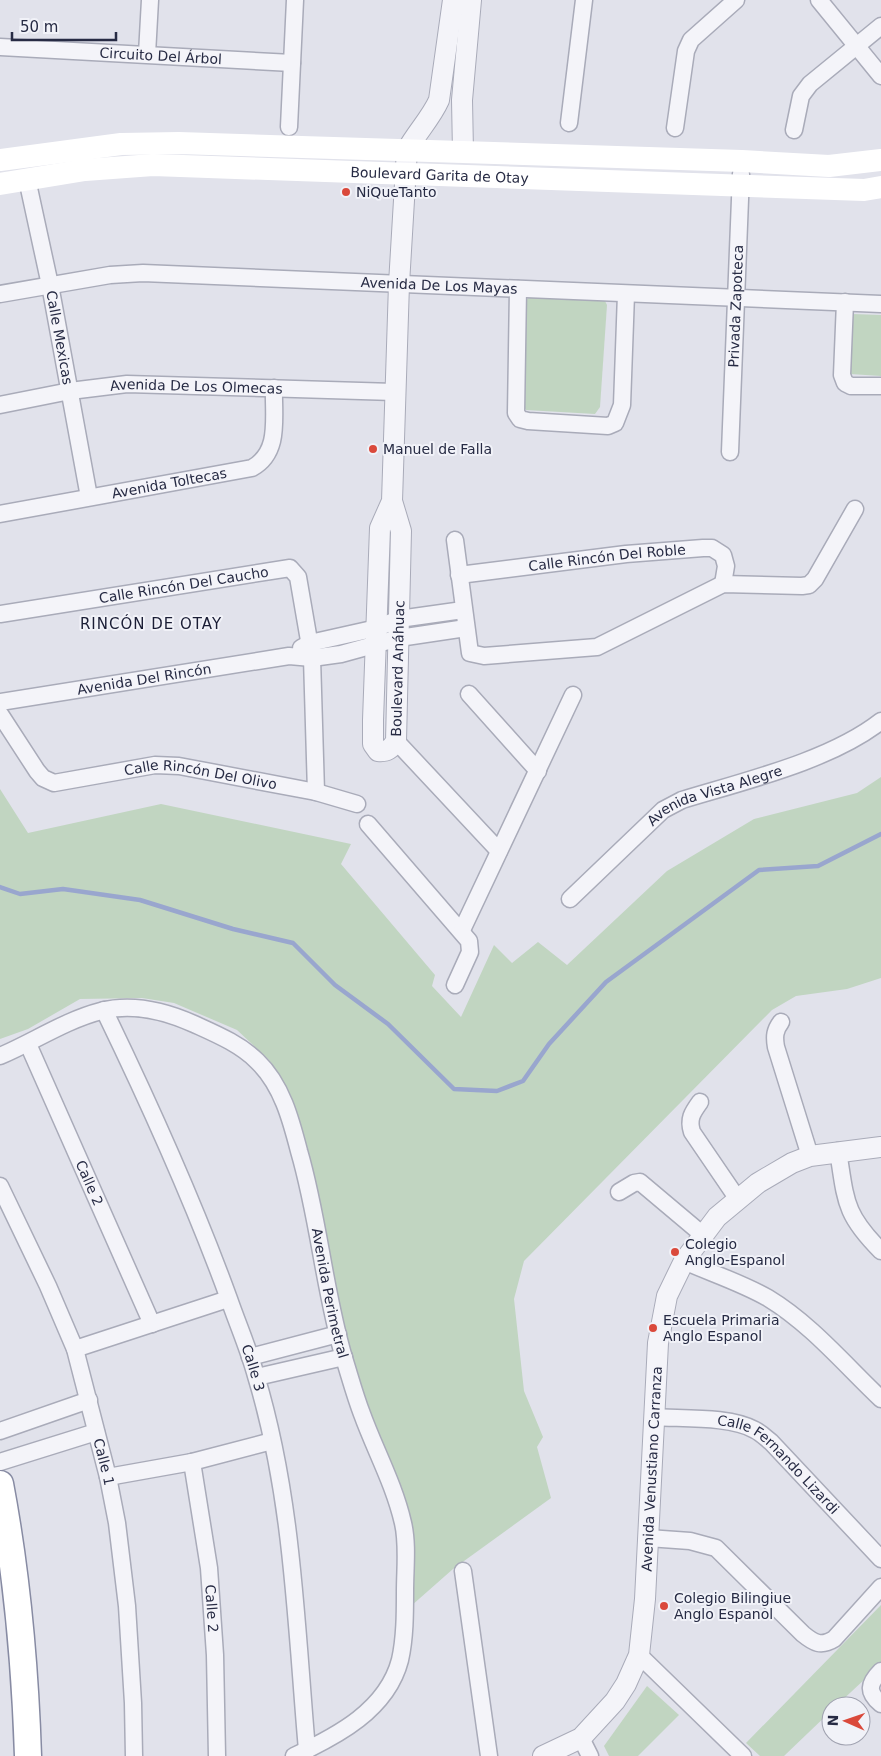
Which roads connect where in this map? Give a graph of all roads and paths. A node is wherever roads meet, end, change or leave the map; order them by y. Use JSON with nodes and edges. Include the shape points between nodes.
{"nodes":[{"id":1,"x":150,"y":0,"type":"edge"},
{"id":2,"x":295,"y":0,"type":"edge"},
{"id":3,"x":453,"y":0,"type":"edge"},
{"id":4,"x":471,"y":0,"type":"edge"},
{"id":5,"x":584,"y":0,"type":"edge"},
{"id":6,"x":736,"y":0,"type":"edge"},
{"id":7,"x":819,"y":0,"type":"edge"},
{"id":8,"x":881,"y":26,"type":"edge"},
{"id":9,"x":858,"y":45,"type":"junction"},
{"id":10,"x":0,"y":47,"type":"edge"},
{"id":11,"x":147,"y":54,"type":"junction"},
{"id":12,"x":292,"y":63,"type":"junction"},
{"id":13,"x":881,"y":76,"type":"edge"},
{"id":14,"x":439,"y":100,"type":"junction"},
{"id":15,"x":462,"y":100,"type":"junction"},
{"id":16,"x":569,"y":123,"type":"dead end"},
{"id":17,"x":289,"y":127,"type":"dead end"},
{"id":18,"x":675,"y":128,"type":"dead end"},
{"id":19,"x":794,"y":130,"type":"dead end"},
{"id":20,"x":407,"y":150,"type":"junction"},
{"id":21,"x":463,"y":152,"type":"junction"},
{"id":22,"x":0,"y":160,"type":"edge"},
{"id":23,"x":881,"y":160,"type":"edge"},
{"id":24,"x":742,"y":161,"type":"junction"},
{"id":25,"x":406,"y":173,"type":"junction"},
{"id":26,"x":27,"y":179,"type":"junction"},
{"id":27,"x":0,"y":184,"type":"edge"},
{"id":28,"x":741,"y":185,"type":"junction"},
{"id":29,"x":881,"y":187,"type":"edge"},
{"id":30,"x":399,"y":284,"type":"junction"},
{"id":31,"x":50,"y":285,"type":"junction"},
{"id":32,"x":518,"y":289,"type":"junction"},
{"id":33,"x":0,"y":294,"type":"edge"},
{"id":34,"x":626,"y":294,"type":"junction"},
{"id":35,"x":736,"y":296,"type":"junction"},
{"id":36,"x":845,"y":302,"type":"junction"},
{"id":37,"x":881,"y":304,"type":"edge"},
{"id":38,"x":881,"y":386,"type":"edge"},
{"id":39,"x":274,"y":388,"type":"junction"},
{"id":40,"x":70,"y":391,"type":"junction"},
{"id":41,"x":394,"y":392,"type":"junction"},
{"id":42,"x":0,"y":405,"type":"edge"},
{"id":43,"x":730,"y":452,"type":"dead end"},
{"id":44,"x":89,"y":497,"type":"junction"},
{"id":45,"x":392,"y":501,"type":"junction"},
{"id":46,"x":855,"y":509,"type":"dead end"},
{"id":47,"x":0,"y":514,"type":"edge"},
{"id":48,"x":455,"y":540,"type":"dead end"},
{"id":49,"x":459,"y":575,"type":"junction"},
{"id":50,"x":723,"y":584,"type":"junction"},
{"id":51,"x":464,"y":610,"type":"junction"},
{"id":52,"x":0,"y":614,"type":"edge"},
{"id":53,"x":466,"y":628,"type":"junction"},
{"id":54,"x":399,"y":629,"type":"junction"},
{"id":55,"x":377,"y":637,"type":"junction"},
{"id":56,"x":311,"y":651,"type":"junction"},
{"id":57,"x":469,"y":694,"type":"dead end"},
{"id":58,"x":573,"y":695,"type":"dead end"},
{"id":59,"x":0,"y":702,"type":"edge"},
{"id":60,"x":0,"y":714,"type":"edge"},
{"id":61,"x":373,"y":720,"type":"junction"},
{"id":62,"x":397,"y":720,"type":"junction"},
{"id":63,"x":881,"y":722,"type":"edge"},
{"id":64,"x":396,"y":741,"type":"junction"},
{"id":65,"x":538,"y":771,"type":"junction"},
{"id":66,"x":316,"y":792,"type":"junction"},
{"id":67,"x":356,"y":804,"type":"dead end"},
{"id":68,"x":368,"y":824,"type":"dead end"},
{"id":69,"x":499,"y":851,"type":"junction"},
{"id":70,"x":570,"y":899,"type":"dead end"},
{"id":71,"x":462,"y":930,"type":"junction"},
{"id":72,"x":455,"y":985,"type":"dead end"},
{"id":73,"x":104,"y":1010,"type":"junction"},
{"id":74,"x":781,"y":1022,"type":"dead end"},
{"id":75,"x":28,"y":1044,"type":"junction"},
{"id":76,"x":0,"y":1056,"type":"edge"},
{"id":77,"x":700,"y":1102,"type":"dead end"},
{"id":78,"x":881,"y":1147,"type":"edge"},
{"id":79,"x":838,"y":1151,"type":"junction"},
{"id":80,"x":810,"y":1156,"type":"junction"},
{"id":81,"x":0,"y":1186,"type":"edge"},
{"id":82,"x":619,"y":1192,"type":"dead end"},
{"id":83,"x":737,"y":1198,"type":"junction"},
{"id":84,"x":703,"y":1234,"type":"junction"},
{"id":85,"x":881,"y":1251,"type":"edge"},
{"id":86,"x":684,"y":1261,"type":"junction"},
{"id":87,"x":228,"y":1299,"type":"junction"},
{"id":88,"x":152,"y":1324,"type":"junction"},
{"id":89,"x":338,"y":1334,"type":"junction"},
{"id":90,"x":75,"y":1349,"type":"junction"},
{"id":91,"x":344,"y":1356,"type":"junction"},
{"id":92,"x":250,"y":1357,"type":"junction"},
{"id":93,"x":257,"y":1377,"type":"junction"},
{"id":94,"x":89,"y":1400,"type":"junction"},
{"id":95,"x":881,"y":1400,"type":"edge"},
{"id":96,"x":654,"y":1417,"type":"junction"},
{"id":97,"x":0,"y":1431,"type":"edge"},
{"id":98,"x":96,"y":1432,"type":"junction"},
{"id":99,"x":272,"y":1441,"type":"junction"},
{"id":100,"x":0,"y":1462,"type":"edge"},
{"id":101,"x":192,"y":1462,"type":"junction"},
{"id":102,"x":108,"y":1477,"type":"junction"},
{"id":103,"x":0,"y":1484,"type":"edge"},
{"id":104,"x":648,"y":1538,"type":"junction"},
{"id":105,"x":881,"y":1559,"type":"edge"},
{"id":106,"x":463,"y":1571,"type":"dead end"},
{"id":107,"x":881,"y":1588,"type":"edge"},
{"id":108,"x":639,"y":1655,"type":"junction"},
{"id":109,"x":881,"y":1671,"type":"edge"},
{"id":110,"x":877,"y":1701,"type":"edge"},
{"id":111,"x":585,"y":1747,"type":"edge"},
{"id":112,"x":300,"y":1753,"type":"edge"},
{"id":113,"x":28,"y":1756,"type":"edge"},
{"id":114,"x":134,"y":1756,"type":"edge"},
{"id":115,"x":217,"y":1756,"type":"edge"},
{"id":116,"x":489,"y":1756,"type":"edge"},
{"id":117,"x":543,"y":1756,"type":"edge"},
{"id":118,"x":743,"y":1756,"type":"edge"}],
"edges":[{"from":1,"to":11,"type":"street"},
{"from":2,"to":12,"type":"street"},
{"from":3,"to":14,"type":"street"},
{"from":4,"to":15,"type":"street"},
{"from":5,"to":16,"type":"street"},
{"from":6,"to":18,"type":"street","via":[[691,40],[686,51]]},
{"from":7,"to":9,"type":"street"},
{"from":8,"to":9,"type":"street"},
{"from":9,"to":13,"type":"street"},
{"from":9,"to":19,"type":"street","via":[[810,84],[801,96]]},
{"from":10,"to":11,"type":"street","name":"Circuito Del Árbol"},
{"from":11,"to":12,"type":"street","name":"Circuito Del Árbol"},
{"from":12,"to":17,"type":"street"},
{"from":14,"to":15,"type":"street"},
{"from":14,"to":20,"type":"street"},
{"from":15,"to":21,"type":"street"},
{"from":20,"to":21,"type":"main road","name":"Boulevard Garita de Otay"},
{"from":20,"to":22,"type":"main road","name":"Boulevard Garita de Otay","via":[[131,144]]},
{"from":20,"to":25,"type":"street","name":"Boulevard Anáhuac"},
{"from":21,"to":24,"type":"main road","name":"Boulevard Garita de Otay"},
{"from":23,"to":24,"type":"main road","name":"Boulevard Garita de Otay","via":[[829,166]]},
{"from":24,"to":28,"type":"street","name":"Privada Zapoteca"},
{"from":25,"to":26,"type":"main road","name":"Boulevard Garita de Otay","via":[[153,165],[85,170]]},
{"from":25,"to":28,"type":"main road","name":"Boulevard Garita de Otay"},
{"from":25,"to":30,"type":"street","name":"Boulevard Anáhuac"},
{"from":26,"to":27,"type":"main road","name":"Boulevard Garita de Otay"},
{"from":26,"to":31,"type":"street","name":"Calle Mexicas"},
{"from":28,"to":29,"type":"main road","name":"Boulevard Garita de Otay","via":[[864,190]]},
{"from":28,"to":35,"type":"street","name":"Privada Zapoteca"},
{"from":30,"to":31,"type":"street","name":"Avenida De Los Mayas","via":[[143,273]]},
{"from":30,"to":32,"type":"street","name":"Avenida De Los Mayas"},
{"from":30,"to":41,"type":"street","name":"Boulevard Anáhuac"},
{"from":31,"to":33,"type":"street","name":"Avenida De Los Mayas"},
{"from":31,"to":40,"type":"street","name":"Calle Mexicas"},
{"from":32,"to":34,"type":"street","name":"Avenida De Los Mayas"},
{"from":32,"to":34,"type":"street","via":[[516,413],[520,419],[528,421],[608,426],[615,423],[622,405]]},
{"from":34,"to":35,"type":"street","name":"Avenida De Los Mayas"},
{"from":35,"to":36,"type":"street","name":"Avenida De Los Mayas"},
{"from":35,"to":43,"type":"street","name":"Privada Zapoteca"},
{"from":36,"to":37,"type":"street","name":"Avenida De Los Mayas"},
{"from":36,"to":38,"type":"street","via":[[842,376],[851,386]]},
{"from":39,"to":40,"type":"street","name":"Avenida De Los Olmecas","via":[[127,384]]},
{"from":39,"to":41,"type":"street","name":"Avenida De Los Olmecas"},
{"from":39,"to":44,"type":"street","name":"Avenida Toltecas","via":[[273,434],[264,461],[252,468]]},
{"from":40,"to":42,"type":"street","name":"Avenida De Los Olmecas"},
{"from":40,"to":44,"type":"street","name":"Calle Mexicas"},
{"from":41,"to":45,"type":"street","name":"Boulevard Anáhuac"},
{"from":44,"to":47,"type":"street","name":"Avenida Toltecas"},
{"from":45,"to":54,"type":"street","name":"Boulevard Anáhuac","via":[[401,531]]},
{"from":45,"to":55,"type":"street","name":"Boulevard Anáhuac","via":[[380,528]]},
{"from":46,"to":50,"type":"street","via":[[809,585]]},
{"from":48,"to":49,"type":"street"},
{"from":49,"to":50,"type":"street","name":"Calle Rincón Del Roble","via":[[626,554],[712,548],[723,555],[726,566]]},
{"from":49,"to":51,"type":"street"},
{"from":50,"to":53,"type":"street","via":[[597,647],[484,656],[470,652]]},
{"from":51,"to":53,"type":"street"},
{"from":51,"to":54,"type":"street"},
{"from":52,"to":56,"type":"street","name":"Calle Rincón Del Caucho","via":[[290,568],[298,577]]},
{"from":53,"to":54,"type":"street"},
{"from":54,"to":55,"type":"street","name":"Avenida Del Rincón"},
{"from":54,"to":62,"type":"street","name":"Boulevard Anáhuac"},
{"from":55,"to":56,"type":"street","name":"Avenida Del Rincón"},
{"from":55,"to":61,"type":"street","name":"Boulevard Anáhuac"},
{"from":56,"to":59,"type":"street","name":"Avenida Del Rincón"},
{"from":56,"to":66,"type":"street"},
{"from":57,"to":65,"type":"street"},
{"from":58,"to":65,"type":"street"},
{"from":60,"to":66,"type":"street","name":"Calle Rincón Del Olivo","via":[[43,778],[54,783],[155,765],[179,766]]},
{"from":61,"to":62,"type":"street"},
{"from":61,"to":64,"type":"street","name":"Boulevard Anáhuac","via":[[375,749],[384,752]]},
{"from":62,"to":64,"type":"street","name":"Boulevard Anáhuac"},
{"from":63,"to":70,"type":"street","name":"Avenida Vista Alegre","via":[[818,755],[682,800],[663,810]]},
{"from":64,"to":69,"type":"street"},
{"from":65,"to":69,"type":"street"},
{"from":66,"to":67,"type":"street","name":"Calle Rincón Del Olivo"},
{"from":68,"to":71,"type":"street"},
{"from":69,"to":71,"type":"street"},
{"from":71,"to":72,"type":"street","via":[[471,948]]},
{"from":73,"to":75,"type":"street","name":"Avenida Perimetral","via":[[79,1018]]},
{"from":73,"to":87,"type":"street","name":"Calle 3","via":[[156,1118],[207,1238]]},
{"from":73,"to":89,"type":"street","name":"Avenida Perimetral","via":[[134,1008],[184,1020],[238,1046],[258,1062],[275,1084],[289,1114],[310,1189]]},
{"from":74,"to":80,"type":"street","via":[[774,1037],[776,1047]]},
{"from":75,"to":76,"type":"street","name":"Avenida Perimetral"},
{"from":75,"to":88,"type":"street","name":"Calle 2"},
{"from":77,"to":83,"type":"street","via":[[691,1114],[692,1132]]},
{"from":78,"to":79,"type":"street","name":"Avenida Venustiano Carranza"},
{"from":79,"to":80,"type":"street","name":"Avenida Venustiano Carranza"},
{"from":79,"to":85,"type":"street","via":[[851,1216]]},
{"from":80,"to":83,"type":"street","name":"Avenida Venustiano Carranza","via":[[784,1168]]},
{"from":81,"to":90,"type":"street","name":"Calle 1"},
{"from":82,"to":84,"type":"street","via":[[640,1182]]},
{"from":83,"to":84,"type":"street","name":"Avenida Venustiano Carranza"},
{"from":84,"to":86,"type":"street","name":"Avenida Venustiano Carranza"},
{"from":86,"to":95,"type":"street","via":[[766,1297],[787,1310]]},
{"from":86,"to":96,"type":"street","name":"Avenida Venustiano Carranza","via":[[667,1296],[662,1316]]},
{"from":87,"to":88,"type":"street"},
{"from":87,"to":92,"type":"street","name":"Calle 3"},
{"from":88,"to":90,"type":"street"},
{"from":89,"to":91,"type":"street","name":"Avenida Perimetral"},
{"from":89,"to":92,"type":"street"},
{"from":90,"to":94,"type":"street","name":"Calle 1"},
{"from":91,"to":93,"type":"street"},
{"from":91,"to":112,"type":"street","name":"Avenida Perimetral","via":[[362,1415],[390,1480],[403,1523],[405,1615],[400,1660],[386,1691],[363,1716]]},
{"from":92,"to":93,"type":"street","name":"Calle 3"},
{"from":93,"to":99,"type":"street","name":"Calle 3"},
{"from":94,"to":97,"type":"street"},
{"from":94,"to":98,"type":"street","name":"Calle 1"},
{"from":96,"to":104,"type":"street","name":"Avenida Venustiano Carranza"},
{"from":96,"to":105,"type":"street","name":"Calle Fernando Lizardi","via":[[726,1422],[755,1430]]},
{"from":98,"to":100,"type":"street"},
{"from":98,"to":102,"type":"street","name":"Calle 1"},
{"from":99,"to":101,"type":"street"},
{"from":99,"to":112,"type":"street","name":"Calle 3","via":[[295,1592]]},
{"from":101,"to":102,"type":"street"},
{"from":101,"to":115,"type":"street","name":"Calle 2","via":[[209,1568]]},
{"from":102,"to":114,"type":"street","name":"Calle 1","via":[[128,1606]]},
{"from":103,"to":113,"type":"highway","via":[[20,1610]]},
{"from":104,"to":107,"type":"street","via":[[690,1540],[716,1548],[812,1642],[826,1644],[834,1639]]},
{"from":104,"to":108,"type":"street","name":"Avenida Venustiano Carranza"},
{"from":106,"to":116,"type":"street"},
{"from":108,"to":111,"type":"street","name":"Avenida Venustiano Carranza","via":[[626,1684]]},
{"from":108,"to":118,"type":"street"},
{"from":109,"to":110,"type":"street","via":[[870,1686]]},
{"from":111,"to":117,"type":"street","name":"Avenida Venustiano Carranza"}]}
